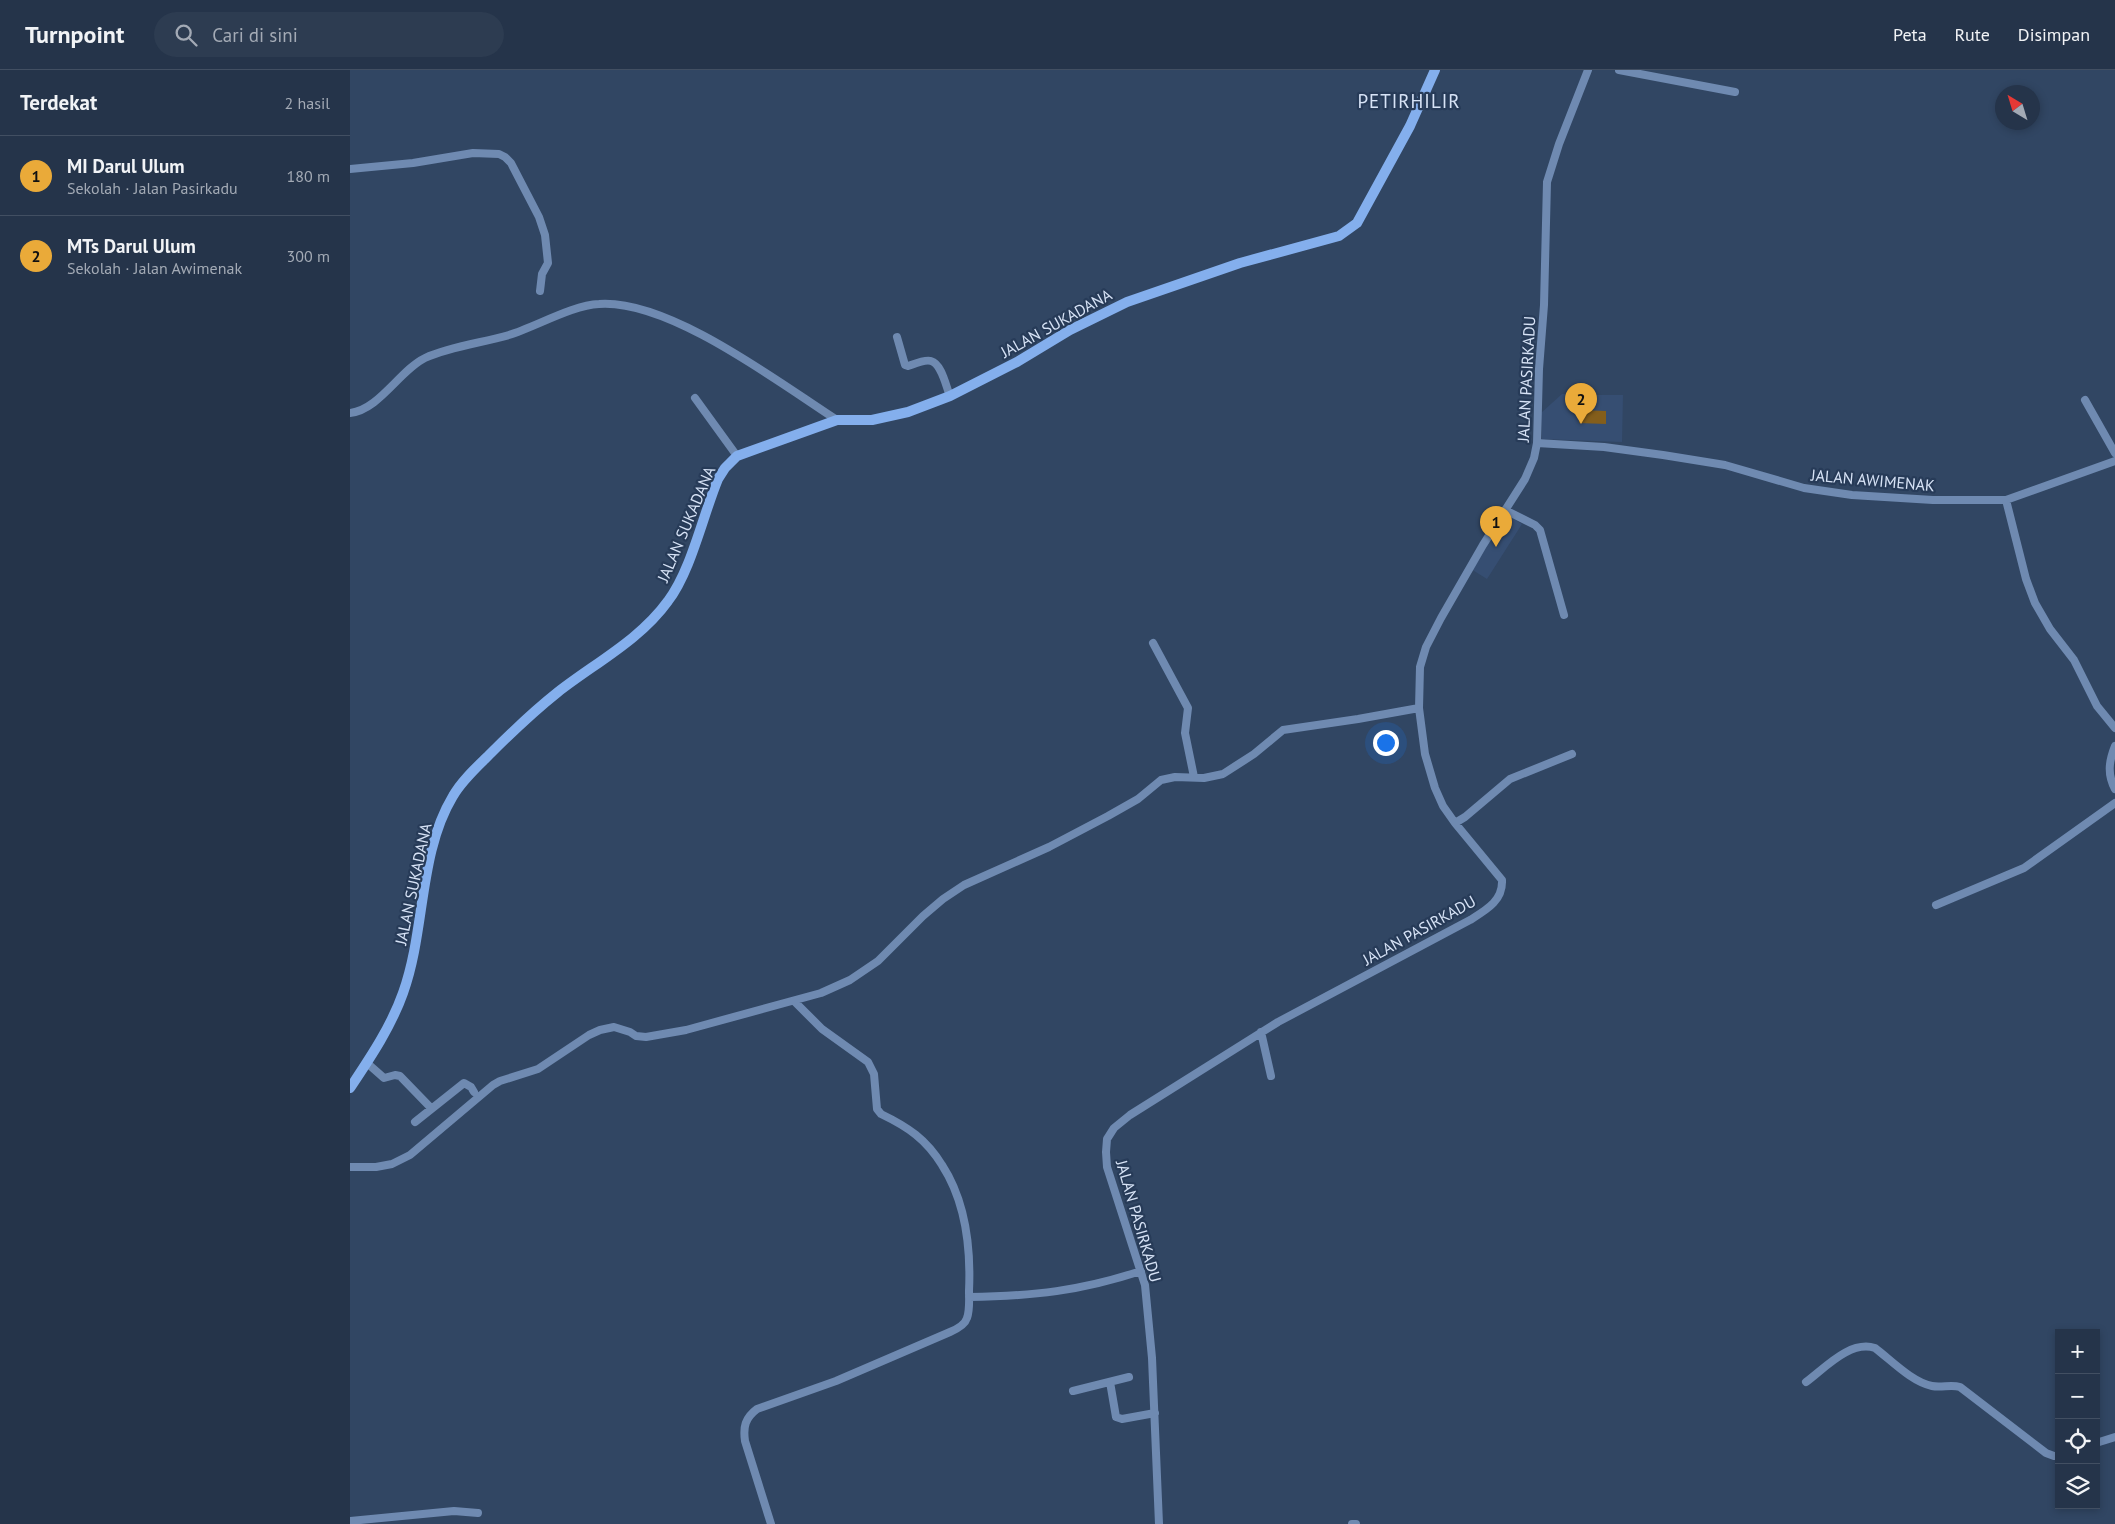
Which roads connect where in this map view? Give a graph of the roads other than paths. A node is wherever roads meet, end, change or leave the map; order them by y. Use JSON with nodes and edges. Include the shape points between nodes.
{"nodes":[{"id":1,"x":1435,"y":70,"type":"edge"},
{"id":2,"x":1588,"y":70,"type":"edge"},
{"id":3,"x":1619,"y":70,"type":"edge"},
{"id":4,"x":1735,"y":92,"type":"dead end"},
{"id":5,"x":350,"y":169,"type":"edge"},
{"id":6,"x":540,"y":291,"type":"dead end"},
{"id":7,"x":897,"y":337,"type":"dead end"},
{"id":8,"x":950,"y":396,"type":"junction"},
{"id":9,"x":695,"y":398,"type":"dead end"},
{"id":10,"x":2085,"y":400,"type":"dead end"},
{"id":11,"x":350,"y":414,"type":"edge"},
{"id":12,"x":837,"y":420,"type":"junction"},
{"id":13,"x":1537,"y":443,"type":"junction"},
{"id":14,"x":2115,"y":453,"type":"edge"},
{"id":15,"x":737,"y":456,"type":"junction"},
{"id":16,"x":2115,"y":461,"type":"edge"},
{"id":17,"x":2006,"y":500,"type":"junction"},
{"id":18,"x":1505,"y":510,"type":"junction"},
{"id":19,"x":1564,"y":615,"type":"dead end"},
{"id":20,"x":1153,"y":643,"type":"dead end"},
{"id":21,"x":1419,"y":708,"type":"junction"},
{"id":22,"x":2115,"y":728,"type":"edge"},
{"id":23,"x":2115,"y":746,"type":"edge"},
{"id":24,"x":1572,"y":754,"type":"dead end"},
{"id":25,"x":1194,"y":777,"type":"junction"},
{"id":26,"x":2115,"y":789,"type":"edge"},
{"id":27,"x":2115,"y":803,"type":"edge"},
{"id":28,"x":1454,"y":823,"type":"junction"},
{"id":29,"x":1936,"y":905,"type":"dead end"},
{"id":30,"x":794,"y":1002,"type":"junction"},
{"id":31,"x":1261,"y":1032,"type":"junction"},
{"id":32,"x":367,"y":1063,"type":"junction"},
{"id":33,"x":1271,"y":1076,"type":"dead end"},
{"id":34,"x":350,"y":1088,"type":"edge"},
{"id":35,"x":474,"y":1092,"type":"dead end"},
{"id":36,"x":431,"y":1108,"type":"junction"},
{"id":37,"x":415,"y":1122,"type":"dead end"},
{"id":38,"x":350,"y":1167,"type":"edge"},
{"id":39,"x":1141,"y":1271,"type":"junction"},
{"id":40,"x":969,"y":1297,"type":"junction"},
{"id":41,"x":1130,"y":1377,"type":"dead end"},
{"id":42,"x":1110,"y":1382,"type":"junction"},
{"id":43,"x":1806,"y":1382,"type":"dead end"},
{"id":44,"x":1073,"y":1391,"type":"dead end"},
{"id":45,"x":1154,"y":1413,"type":"junction"},
{"id":46,"x":2115,"y":1436,"type":"edge"},
{"id":47,"x":2100,"y":1442,"type":"edge"},
{"id":48,"x":2055,"y":1456,"type":"edge"},
{"id":49,"x":478,"y":1513,"type":"dead end"},
{"id":50,"x":350,"y":1521,"type":"edge"},
{"id":51,"x":360,"y":1522,"type":"edge"},
{"id":52,"x":771,"y":1524,"type":"edge"},
{"id":53,"x":1160,"y":1524,"type":"edge"},
{"id":54,"x":1352,"y":1524,"type":"edge"},
{"id":55,"x":1356,"y":1524,"type":"edge"}],
"edges":[{"from":1,"to":8,"type":"main road","name":"JALAN SUKADANA","via":[[1410,126],[1357,222],[1349,230],[1339,236],[1240,263],[1127,302]]},
{"from":2,"to":13,"type":"street","name":"JALAN PASIRKADU","via":[[1547,182]]},
{"from":3,"to":4,"type":"street"},
{"from":5,"to":6,"type":"street","via":[[473,153],[505,157],[539,217],[545,235],[548,263],[542,274]]},
{"from":7,"to":8,"type":"street","via":[[905,365],[933,362],[939,368]]},
{"from":8,"to":12,"type":"main road","name":"JALAN SUKADANA","via":[[908,412],[872,420]]},
{"from":9,"to":15,"type":"street"},
{"from":10,"to":14,"type":"street"},
{"from":11,"to":12,"type":"street","via":[[365,408],[424,359],[510,334],[583,307],[611,304],[664,317],[688,327]]},
{"from":12,"to":15,"type":"main road","name":"JALAN SUKADANA"},
{"from":13,"to":17,"type":"street","name":"JALAN AWIMENAK","via":[[1604,447],[1672,457],[1725,466],[1804,488],[1852,495]]},
{"from":13,"to":18,"type":"street","name":"JALAN PASIRKADU","via":[[1529,471]]},
{"from":15,"to":32,"type":"main road","name":"JALAN SUKADANA","via":[[718,479],[688,564],[669,600],[649,624],[557,693],[477,767],[453,795],[435,839],[403,993],[385,1034]]},
{"from":16,"to":17,"type":"street","name":"JALAN AWIMENAK"},
{"from":17,"to":22,"type":"street","via":[[2026,579],[2036,603],[2050,629],[2074,660],[2097,706]]},
{"from":18,"to":19,"type":"street","via":[[1540,530]]},
{"from":18,"to":21,"type":"street","name":"JALAN PASIRKADU","via":[[1426,647],[1420,667]]},
{"from":20,"to":25,"type":"street","via":[[1188,708],[1185,733]]},
{"from":21,"to":25,"type":"street","via":[[1283,730],[1223,774]]},
{"from":21,"to":28,"type":"street","name":"JALAN PASIRKADU","via":[[1425,754],[1435,788]]},
{"from":23,"to":26,"type":"street","via":[[2110,760]]},
{"from":24,"to":28,"type":"street","via":[[1510,779]]},
{"from":25,"to":30,"type":"street","via":[[1161,780],[1138,799],[1108,816],[964,886],[923,916],[885,955],[864,971],[821,994]]},
{"from":27,"to":29,"type":"street","via":[[2024,868]]},
{"from":28,"to":31,"type":"street","name":"JALAN PASIRKADU","via":[[1502,880],[1498,899],[1470,920]]},
{"from":30,"to":38,"type":"street","via":[[646,1037],[614,1027],[600,1030],[538,1069],[493,1085],[410,1155],[392,1164]]},
{"from":30,"to":40,"type":"street","via":[[822,1029],[868,1062],[874,1074],[881,1114],[918,1134],[942,1165],[964,1214]]},
{"from":31,"to":33,"type":"street"},
{"from":31,"to":39,"type":"street","name":"JALAN PASIRKADU","via":[[1130,1115],[1114,1128],[1107,1139],[1107,1167]]},
{"from":32,"to":34,"type":"main road","name":"JALAN SUKADANA"},
{"from":32,"to":36,"type":"street","via":[[384,1078],[400,1076]]},
{"from":35,"to":36,"type":"street","via":[[464,1084]]},
{"from":36,"to":37,"type":"street"},
{"from":39,"to":40,"type":"street","via":[[1058,1292]]},
{"from":39,"to":45,"type":"street","name":"JALAN PASIRKADU","via":[[1152,1358]]},
{"from":40,"to":52,"type":"street","via":[[967,1318],[962,1326],[750,1414],[744,1431],[745,1441]]},
{"from":41,"to":42,"type":"street"},
{"from":42,"to":44,"type":"street"},
{"from":42,"to":45,"type":"street","via":[[1117,1418]]},
{"from":43,"to":48,"type":"street","via":[[1854,1348],[1869,1346],[1926,1385],[1960,1387],[2046,1453]]},
{"from":45,"to":53,"type":"street","name":"JALAN PASIRKADU"},
{"from":46,"to":47,"type":"street"},
{"from":49,"to":51,"type":"street","via":[[460,1511]]},
{"from":50,"to":51,"type":"street"},
{"from":54,"to":55,"type":"street"}]}
